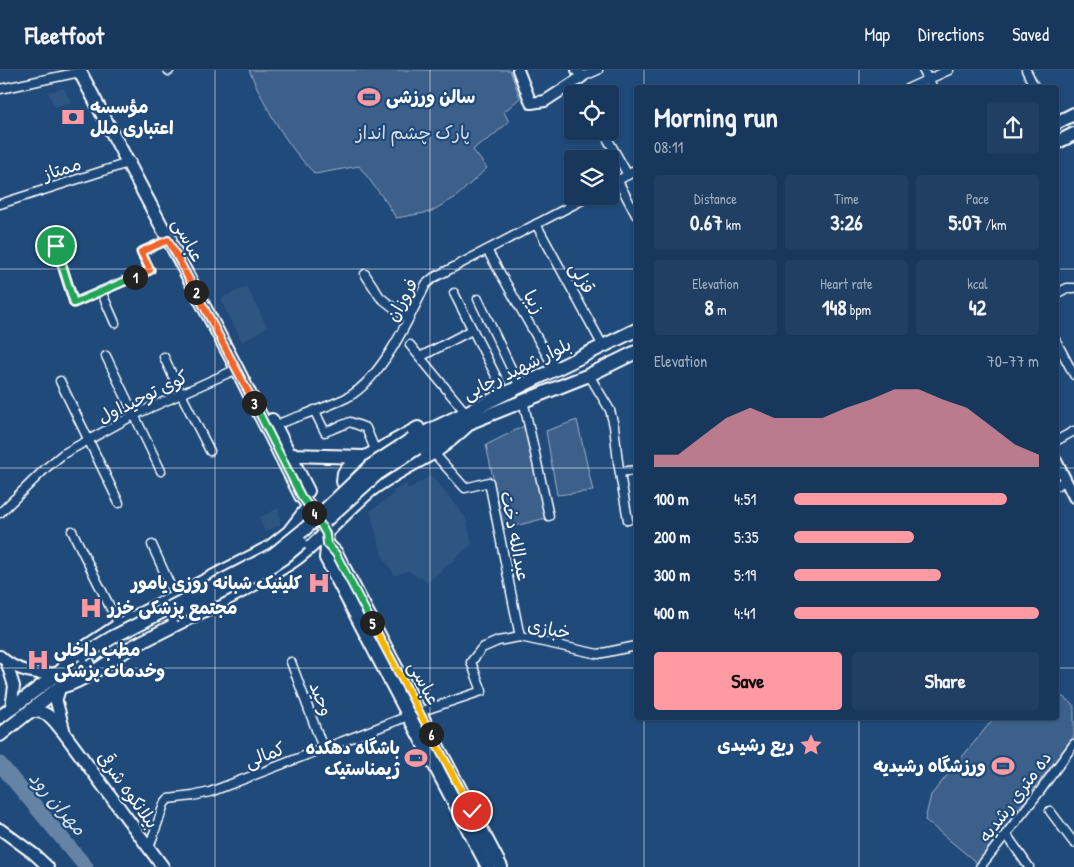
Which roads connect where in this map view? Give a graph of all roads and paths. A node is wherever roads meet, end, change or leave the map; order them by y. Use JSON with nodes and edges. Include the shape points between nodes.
{"nodes":[{"id":1,"x":518,"y":70,"type":"edge"},
{"id":2,"x":598,"y":70,"type":"edge"},
{"id":3,"x":923,"y":70,"type":"edge"},
{"id":4,"x":949,"y":70,"type":"edge"},
{"id":5,"x":1026,"y":70,"type":"edge"},
{"id":6,"x":82,"y":71,"type":"edge"},
{"id":7,"x":580,"y":73,"type":"edge"},
{"id":8,"x":928,"y":79,"type":"junction"},
{"id":9,"x":915,"y":85,"type":"edge"},
{"id":10,"x":931,"y":85,"type":"edge"},
{"id":11,"x":1034,"y":85,"type":"edge"},
{"id":12,"x":0,"y":89,"type":"edge"},
{"id":13,"x":1074,"y":114,"type":"edge"},
{"id":14,"x":1059,"y":122,"type":"edge"},
{"id":15,"x":1074,"y":134,"type":"edge"},
{"id":16,"x":608,"y":140,"type":"edge"},
{"id":17,"x":1059,"y":142,"type":"edge"},
{"id":18,"x":131,"y":163,"type":"junction"},
{"id":19,"x":634,"y":171,"type":"edge"},
{"id":20,"x":628,"y":175,"type":"junction"},
{"id":21,"x":619,"y":180,"type":"edge"},
{"id":22,"x":619,"y":183,"type":"edge"},
{"id":23,"x":0,"y":204,"type":"edge"},
{"id":24,"x":573,"y":205,"type":"edge"},
{"id":25,"x":634,"y":211,"type":"edge"},
{"id":26,"x":536,"y":224,"type":"junction"},
{"id":27,"x":171,"y":238,"type":"junction"},
{"id":28,"x":56,"y":246,"type":"dead end"},
{"id":29,"x":487,"y":250,"type":"junction"},
{"id":30,"x":365,"y":274,"type":"dead end"},
{"id":31,"x":1074,"y":288,"type":"edge"},
{"id":32,"x":101,"y":291,"type":"junction"},
{"id":33,"x":1059,"y":292,"type":"edge"},
{"id":34,"x":454,"y":293,"type":"dead end"},
{"id":35,"x":478,"y":299,"type":"dead end"},
{"id":36,"x":408,"y":319,"type":"junction"},
{"id":37,"x":115,"y":323,"type":"dead end"},
{"id":38,"x":472,"y":330,"type":"junction"},
{"id":39,"x":634,"y":331,"type":"edge"},
{"id":40,"x":410,"y":345,"type":"dead end"},
{"id":41,"x":603,"y":346,"type":"junction"},
{"id":42,"x":1059,"y":347,"type":"edge"},
{"id":43,"x":634,"y":353,"type":"edge"},
{"id":44,"x":106,"y":356,"type":"dead end"},
{"id":45,"x":164,"y":357,"type":"dead end"},
{"id":46,"x":420,"y":357,"type":"junction"},
{"id":47,"x":237,"y":369,"type":"junction"},
{"id":48,"x":555,"y":369,"type":"junction"},
{"id":49,"x":589,"y":375,"type":"junction"},
{"id":50,"x":1074,"y":375,"type":"edge"},
{"id":51,"x":60,"y":381,"type":"dead end"},
{"id":52,"x":520,"y":387,"type":"junction"},
{"id":53,"x":181,"y":394,"type":"junction"},
{"id":54,"x":505,"y":394,"type":"junction"},
{"id":55,"x":523,"y":400,"type":"junction"},
{"id":56,"x":314,"y":410,"type":"junction"},
{"id":57,"x":134,"y":415,"type":"junction"},
{"id":58,"x":468,"y":417,"type":"junction"},
{"id":59,"x":283,"y":422,"type":"dead end"},
{"id":60,"x":1074,"y":430,"type":"edge"},
{"id":61,"x":88,"y":440,"type":"junction"},
{"id":62,"x":1059,"y":440,"type":"edge"},
{"id":63,"x":210,"y":451,"type":"dead end"},
{"id":64,"x":433,"y":452,"type":"junction"},
{"id":65,"x":372,"y":454,"type":"junction"},
{"id":66,"x":290,"y":455,"type":"junction"},
{"id":67,"x":634,"y":470,"type":"edge"},
{"id":68,"x":160,"y":471,"type":"dead end"},
{"id":69,"x":620,"y":472,"type":"junction"},
{"id":70,"x":1061,"y":483,"type":"edge"},
{"id":71,"x":1074,"y":497,"type":"edge"},
{"id":72,"x":362,"y":498,"type":"junction"},
{"id":73,"x":118,"y":503,"type":"dead end"},
{"id":74,"x":309,"y":506,"type":"junction"},
{"id":75,"x":0,"y":513,"type":"edge"},
{"id":76,"x":549,"y":516,"type":"dead end"},
{"id":77,"x":628,"y":520,"type":"dead end"},
{"id":78,"x":72,"y":531,"type":"dead end"},
{"id":79,"x":326,"y":539,"type":"junction"},
{"id":80,"x":152,"y":545,"type":"dead end"},
{"id":81,"x":200,"y":583,"type":"junction"},
{"id":82,"x":175,"y":596,"type":"junction"},
{"id":83,"x":212,"y":607,"type":"junction"},
{"id":84,"x":119,"y":625,"type":"junction"},
{"id":85,"x":520,"y":637,"type":"junction"},
{"id":86,"x":634,"y":646,"type":"edge"},
{"id":87,"x":85,"y":659,"type":"junction"},
{"id":88,"x":4,"y":660,"type":"edge"},
{"id":89,"x":291,"y":662,"type":"dead end"},
{"id":90,"x":60,"y":671,"type":"junction"},
{"id":91,"x":60,"y":687,"type":"junction"},
{"id":92,"x":11,"y":708,"type":"junction"},
{"id":93,"x":29,"y":712,"type":"junction"},
{"id":94,"x":414,"y":714,"type":"junction"},
{"id":95,"x":0,"y":717,"type":"edge"},
{"id":96,"x":64,"y":733,"type":"junction"},
{"id":97,"x":0,"y":735,"type":"edge"},
{"id":98,"x":1074,"y":744,"type":"edge"},
{"id":99,"x":324,"y":748,"type":"junction"},
{"id":100,"x":1050,"y":811,"type":"dead end"},
{"id":101,"x":0,"y":829,"type":"edge"},
{"id":102,"x":1006,"y":834,"type":"junction"},
{"id":103,"x":1074,"y":843,"type":"edge"},
{"id":104,"x":149,"y":848,"type":"junction"},
{"id":105,"x":48,"y":867,"type":"edge"},
{"id":106,"x":163,"y":867,"type":"edge"},
{"id":107,"x":488,"y":867,"type":"edge"},
{"id":108,"x":501,"y":867,"type":"edge"},
{"id":109,"x":980,"y":867,"type":"edge"},
{"id":110,"x":1029,"y":867,"type":"edge"}],
"edges":[{"from":1,"to":7,"type":"street","via":[[531,103],[545,101]]},
{"from":2,"to":7,"type":"street"},
{"from":3,"to":8,"type":"street"},
{"from":4,"to":8,"type":"street"},
{"from":5,"to":11,"type":"street"},
{"from":6,"to":12,"type":"street"},
{"from":6,"to":18,"type":"main road","name":"عباسى"},
{"from":8,"to":9,"type":"street"},
{"from":8,"to":10,"type":"street"},
{"from":13,"to":14,"type":"main road"},
{"from":15,"to":17,"type":"main road"},
{"from":16,"to":20,"type":"street"},
{"from":18,"to":23,"type":"street","name":"ممتاز"},
{"from":18,"to":27,"type":"main road","name":"عباسى"},
{"from":19,"to":20,"type":"street"},
{"from":20,"to":21,"type":"street"},
{"from":22,"to":25,"type":"street"},
{"from":24,"to":26,"type":"street","name":"فروزان"},
{"from":26,"to":29,"type":"street","name":"فروزان"},
{"from":26,"to":41,"type":"street","name":"قزلی"},
{"from":27,"to":32,"type":"street","via":[[141,252],[150,270]]},
{"from":27,"to":47,"type":"main road","name":"عباسى"},
{"from":27,"to":66,"type":"main road","name":"عباسى"},
{"from":28,"to":32,"type":"street","via":[[74,303]]},
{"from":29,"to":36,"type":"street","name":"فروزان","via":[[426,284]]},
{"from":29,"to":48,"type":"street","name":"زیبا"},
{"from":30,"to":36,"type":"street","via":[[380,297]]},
{"from":31,"to":33,"type":"street"},
{"from":32,"to":37,"type":"street"},
{"from":34,"to":38,"type":"street"},
{"from":35,"to":52,"type":"street"},
{"from":36,"to":56,"type":"street","name":"فروزان","via":[[370,378],[349,396]]},
{"from":38,"to":46,"type":"street"},
{"from":38,"to":54,"type":"street"},
{"from":39,"to":41,"type":"main road","name":"بلوار شهید رجایی"},
{"from":40,"to":46,"type":"street"},
{"from":41,"to":48,"type":"main road","name":"بلوار شهید رجایی"},
{"from":42,"to":50,"type":"street"},
{"from":43,"to":49,"type":"main road"},
{"from":44,"to":57,"type":"street"},
{"from":45,"to":53,"type":"street"},
{"from":46,"to":58,"type":"street"},
{"from":47,"to":53,"type":"street","name":"کوی توحیداول"},
{"from":47,"to":74,"type":"main road","name":"عباسى","via":[[278,453]]},
{"from":48,"to":52,"type":"main road","name":"بلوار شهید رجایی"},
{"from":49,"to":55,"type":"main road"},
{"from":49,"to":69,"type":"street","via":[[610,410]]},
{"from":51,"to":61,"type":"street"},
{"from":52,"to":54,"type":"main road","name":"بلوار شهید رجایی"},
{"from":53,"to":57,"type":"street","name":"کوی توحیداول"},
{"from":53,"to":63,"type":"street"},
{"from":54,"to":58,"type":"main road","name":"بلوار شهید رجایی"},
{"from":55,"to":58,"type":"main road"},
{"from":55,"to":76,"type":"street"},
{"from":56,"to":59,"type":"street","name":"فروزان"},
{"from":56,"to":65,"type":"street","via":[[324,432],[350,422],[366,428]]},
{"from":57,"to":61,"type":"street","name":"کوی توحیداول"},
{"from":57,"to":68,"type":"street"},
{"from":58,"to":64,"type":"main road","via":[[452,440]]},
{"from":58,"to":65,"type":"main road","via":[[430,422]]},
{"from":58,"to":87,"type":"main road","name":"بلوار شهید رجایی","bridge":true,"via":[[372,465],[274,554],[113,637]]},
{"from":60,"to":62,"type":"street"},
{"from":61,"to":73,"type":"street"},
{"from":61,"to":75,"type":"street","name":"کوی توحیداول","via":[[46,468]]},
{"from":64,"to":72,"type":"main road"},
{"from":64,"to":85,"type":"street","name":"عبدالله دخت","via":[[465,488],[489,482]]},
{"from":65,"to":66,"type":"main road"},
{"from":65,"to":72,"type":"main road","via":[[351,465],[344,473],[343,482],[348,489],[355,497]]},
{"from":66,"to":74,"type":"main road","name":"عباسى","via":[[310,495]]},
{"from":67,"to":69,"type":"street"},
{"from":69,"to":77,"type":"street"},
{"from":70,"to":71,"type":"street"},
{"from":72,"to":79,"type":"main road"},
{"from":74,"to":79,"type":"main road","name":"عباسى"},
{"from":74,"to":81,"type":"main road","via":[[289,532],[270,547]]},
{"from":78,"to":84,"type":"street"},
{"from":79,"to":83,"type":"main road"},
{"from":79,"to":94,"type":"main road","name":"عباسى","via":[[326,558]]},
{"from":80,"to":82,"type":"street"},
{"from":81,"to":82,"type":"main road"},
{"from":81,"to":83,"type":"main road","via":[[214,591]]},
{"from":82,"to":84,"type":"main road"},
{"from":83,"to":91,"type":"main road","via":[[130,648],[73,684]]},
{"from":84,"to":90,"type":"main road","via":[[75,654]]},
{"from":85,"to":86,"type":"street","name":"خبازی","via":[[598,654]]},
{"from":85,"to":94,"type":"street","name":"خبازی","via":[[482,648],[471,662],[482,691]]},
{"from":87,"to":90,"type":"main road"},
{"from":87,"to":91,"type":"main road"},
{"from":88,"to":90,"type":"street","via":[[32,673]]},
{"from":88,"to":92,"type":"street","via":[[14,686]]},
{"from":89,"to":99,"type":"street","name":"وحید"},
{"from":90,"to":92,"type":"main road"},
{"from":91,"to":93,"type":"main road"},
{"from":91,"to":96,"type":"main road","name":"بیلانکوه شرقی","via":[[56,700]]},
{"from":92,"to":95,"type":"main road"},
{"from":93,"to":96,"type":"main road","name":"بیلانکوه شرقی","via":[[38,710],[48,714]]},
{"from":93,"to":97,"type":"main road"},
{"from":94,"to":99,"type":"street","name":"کمالی"},
{"from":94,"to":107,"type":"main road","name":"عباسى"},
{"from":94,"to":108,"type":"main road","name":"عباسى"},
{"from":96,"to":104,"type":"main road","name":"بیلانکوه شرقی"},
{"from":98,"to":102,"type":"street","name":"ده متری رشدیه"},
{"from":99,"to":104,"type":"street","name":"کمالی","via":[[210,792],[168,799]]},
{"from":100,"to":103,"type":"street"},
{"from":101,"to":105,"type":"street"},
{"from":102,"to":109,"type":"street","name":"ده متری رشدیه"},
{"from":102,"to":110,"type":"street"},
{"from":104,"to":106,"type":"main road","name":"بیلانکوه شرقی"}]}
